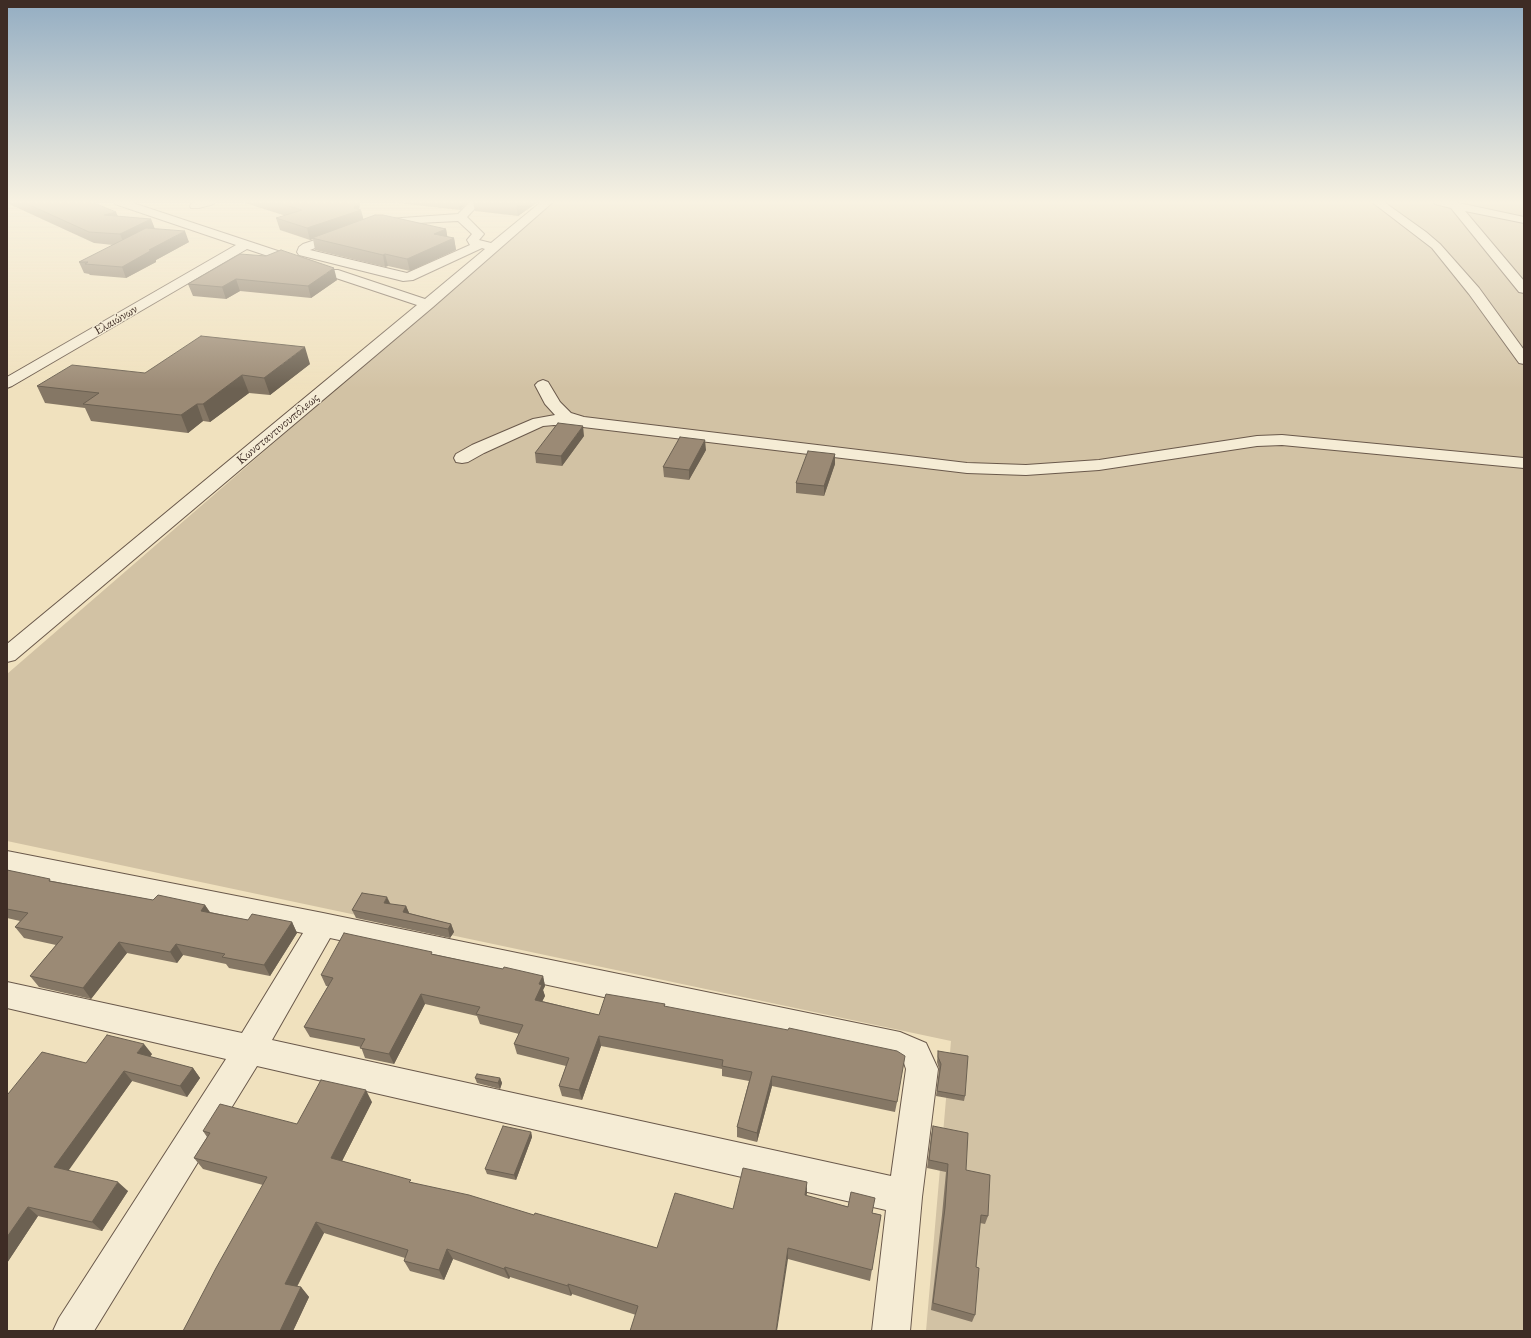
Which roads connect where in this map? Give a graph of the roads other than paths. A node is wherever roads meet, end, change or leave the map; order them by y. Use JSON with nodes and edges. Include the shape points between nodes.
{"nodes":[{"id":1,"x":211,"y":264,"type":"edge"},
{"id":2,"x":306,"y":264,"type":"edge"},
{"id":3,"x":353,"y":264,"type":"edge"},
{"id":4,"x":442,"y":264,"type":"edge"},
{"id":5,"x":469,"y":264,"type":"edge"},
{"id":6,"x":1451,"y":264,"type":"edge"},
{"id":7,"x":1504,"y":264,"type":"edge"},
{"id":8,"x":1524,"y":289,"type":"edge"},
{"id":9,"x":428,"y":304,"type":"junction"},
{"id":10,"x":1524,"y":360,"type":"edge"},
{"id":11,"x":7,"y":383,"type":"edge"},
{"id":12,"x":543,"y":385,"type":"dead end"},
{"id":13,"x":583,"y":422,"type":"junction"},
{"id":14,"x":462,"y":458,"type":"dead end"},
{"id":15,"x":1524,"y":463,"type":"edge"},
{"id":16,"x":7,"y":655,"type":"edge"},
{"id":17,"x":7,"y":862,"type":"edge"},
{"id":18,"x":323,"y":925,"type":"junction"},
{"id":19,"x":7,"y":995,"type":"edge"},
{"id":20,"x":249,"y":1050,"type":"junction"},
{"id":21,"x":905,"y":1197,"type":"junction"},
{"id":22,"x":72,"y":1331,"type":"edge"},
{"id":23,"x":891,"y":1331,"type":"edge"}],
"edges":[{"from":1,"to":11,"type":"street","name":"Ελαιώνων"},
{"from":2,"to":9,"type":"street"},
{"from":3,"to":4,"type":"street","via":[[408,277]]},
{"from":5,"to":9,"type":"street","name":"Κωνσταντινουπόλεως"},
{"from":6,"to":10,"type":"street"},
{"from":7,"to":8,"type":"street"},
{"from":9,"to":16,"type":"street","name":"Κωνσταντινουπόλεως"},
{"from":12,"to":13,"type":"street","via":[[553,404],[565,416]]},
{"from":13,"to":14,"type":"street","via":[[539,422]]},
{"from":13,"to":15,"type":"street","via":[[967,468],[1026,470],[1099,465],[1257,441],[1282,440]]},
{"from":17,"to":18,"type":"street"},
{"from":18,"to":20,"type":"street"},
{"from":18,"to":21,"type":"street","via":[[900,1046],[915,1053],[922,1069]]},
{"from":19,"to":20,"type":"street"},
{"from":20,"to":21,"type":"street"},
{"from":20,"to":22,"type":"street"},
{"from":21,"to":23,"type":"street"}]}
